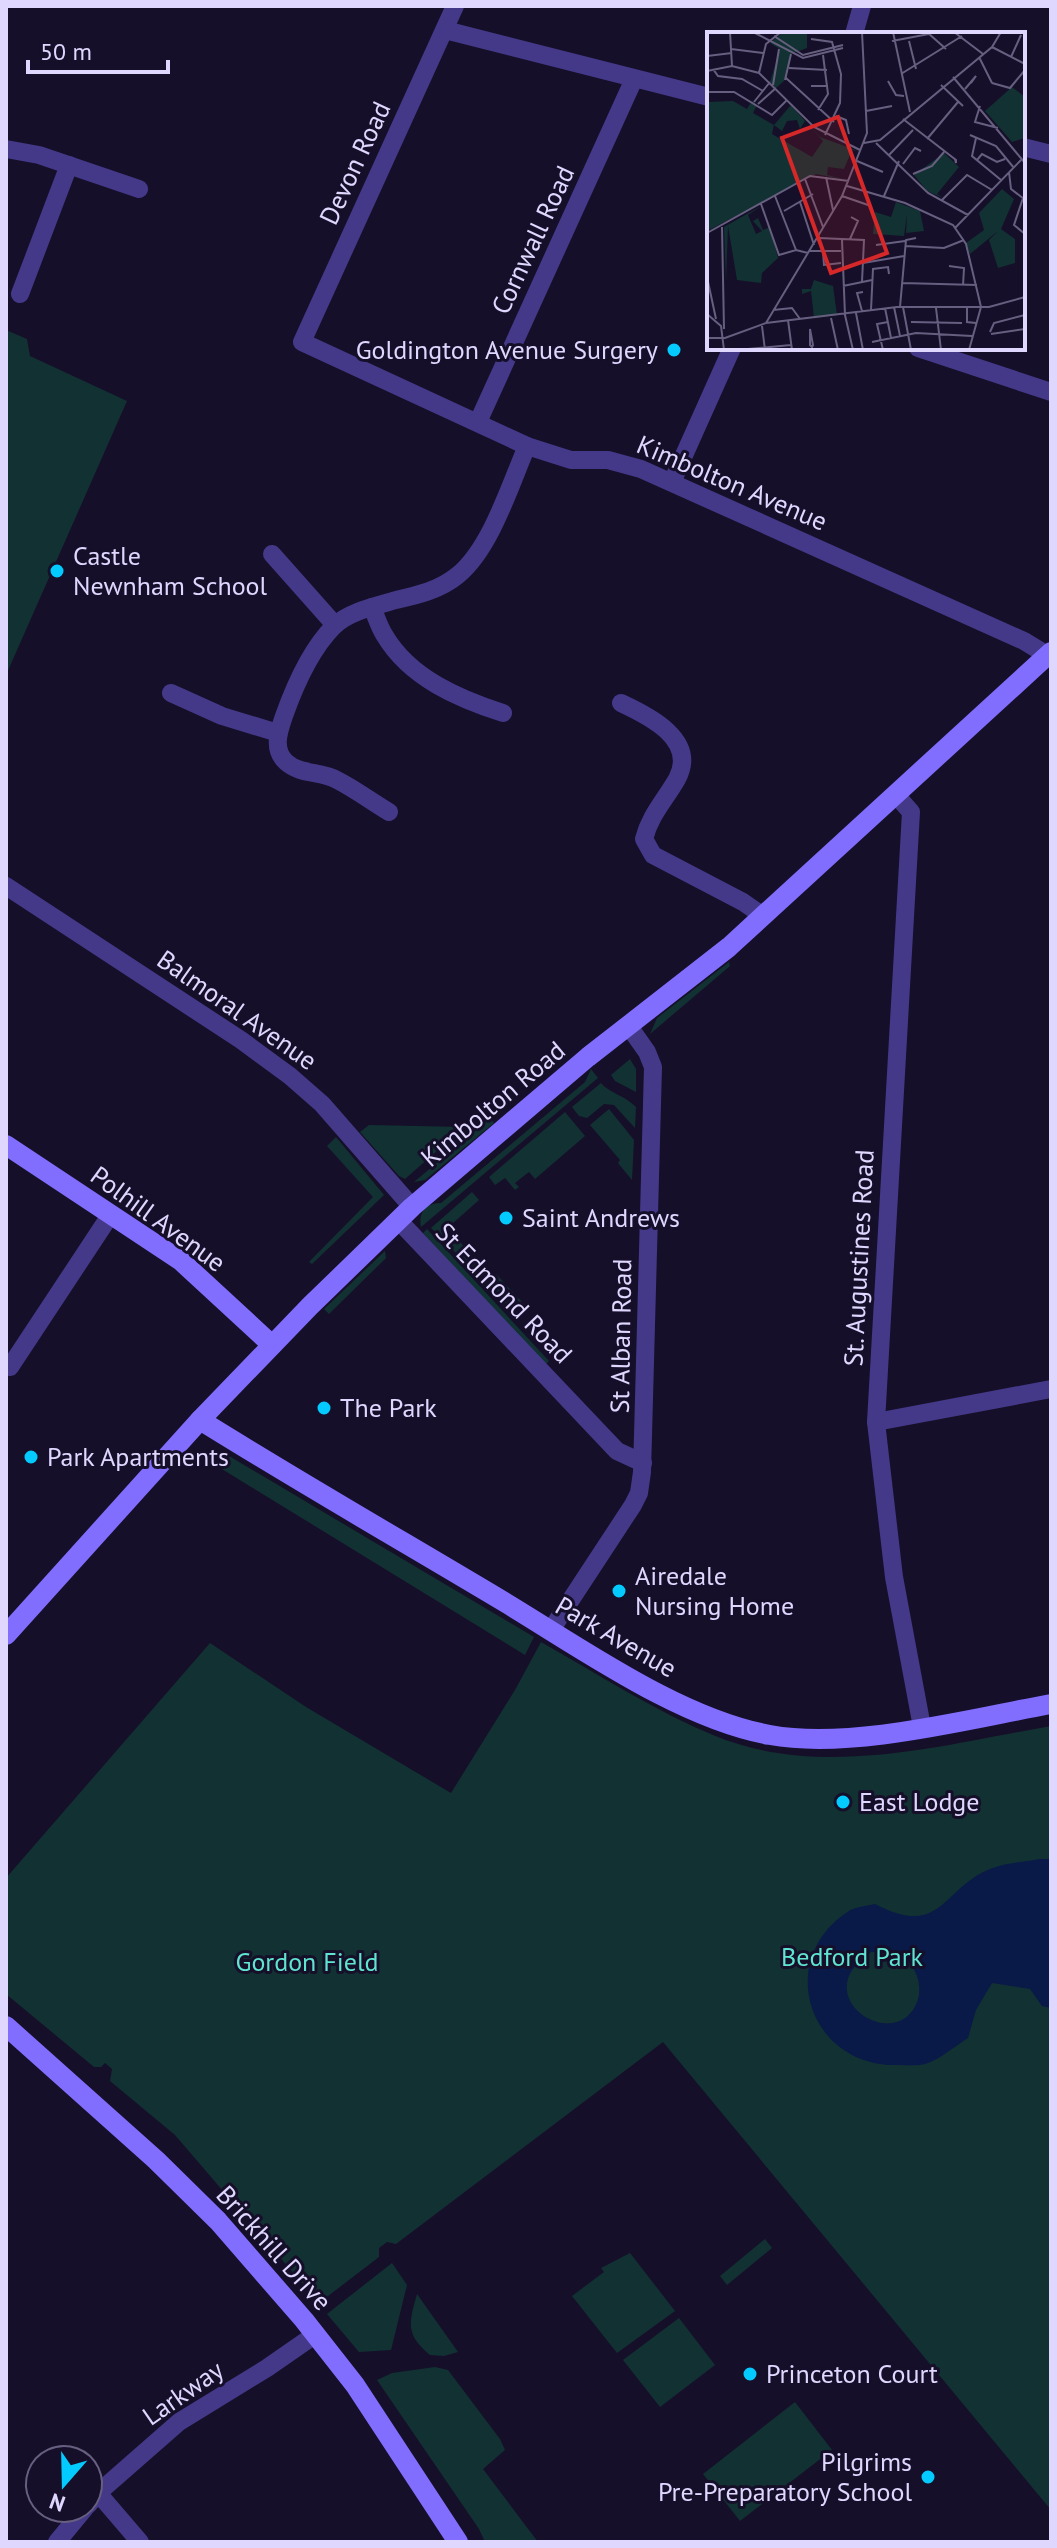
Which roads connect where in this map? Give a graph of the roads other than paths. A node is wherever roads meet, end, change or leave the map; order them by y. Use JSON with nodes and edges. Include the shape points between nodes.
{"nodes":[{"id":1,"x":455,"y":6,"type":"edge"},
{"id":2,"x":862,"y":6,"type":"edge"},
{"id":3,"x":445,"y":30,"type":"junction"},
{"id":4,"x":855,"y":32,"type":"edge"},
{"id":5,"x":634,"y":79,"type":"junction"},
{"id":6,"x":707,"y":97,"type":"edge"},
{"id":7,"x":1025,"y":148,"type":"edge"},
{"id":8,"x":6,"y":149,"type":"edge"},
{"id":9,"x":1051,"y":154,"type":"edge"},
{"id":10,"x":69,"y":165,"type":"junction"},
{"id":11,"x":139,"y":189,"type":"dead end"},
{"id":12,"x":20,"y":294,"type":"dead end"},
{"id":13,"x":302,"y":342,"type":"joint"},
{"id":14,"x":731,"y":350,"type":"edge"},
{"id":15,"x":924,"y":350,"type":"edge"},
{"id":16,"x":1051,"y":392,"type":"edge"},
{"id":17,"x":478,"y":422,"type":"junction"},
{"id":18,"x":527,"y":446,"type":"junction"},
{"id":19,"x":672,"y":482,"type":"junction"},
{"id":20,"x":272,"y":554,"type":"dead end"},
{"id":21,"x":372,"y":607,"type":"junction"},
{"id":22,"x":335,"y":625,"type":"junction"},
{"id":23,"x":1049,"y":654,"type":"edge"},
{"id":24,"x":171,"y":693,"type":"dead end"},
{"id":25,"x":621,"y":703,"type":"dead end"},
{"id":26,"x":503,"y":713,"type":"dead end"},
{"id":27,"x":278,"y":733,"type":"junction"},
{"id":28,"x":896,"y":795,"type":"junction"},
{"id":29,"x":389,"y":812,"type":"dead end"},
{"id":30,"x":6,"y":886,"type":"edge"},
{"id":31,"x":763,"y":916,"type":"junction"},
{"id":32,"x":628,"y":1025,"type":"junction"},
{"id":33,"x":6,"y":1145,"type":"edge"},
{"id":34,"x":111,"y":1214,"type":"junction"},
{"id":35,"x":406,"y":1214,"type":"junction"},
{"id":36,"x":272,"y":1345,"type":"junction"},
{"id":37,"x":10,"y":1367,"type":"dead end"},
{"id":38,"x":1051,"y":1389,"type":"edge"},
{"id":39,"x":200,"y":1420,"type":"junction"},
{"id":40,"x":876,"y":1422,"type":"junction"},
{"id":41,"x":643,"y":1463,"type":"junction"},
{"id":42,"x":551,"y":1630,"type":"junction"},
{"id":43,"x":6,"y":1635,"type":"edge"},
{"id":44,"x":1051,"y":1704,"type":"edge"},
{"id":45,"x":922,"y":1727,"type":"junction"},
{"id":46,"x":6,"y":2026,"type":"edge"},
{"id":47,"x":316,"y":2334,"type":"junction"},
{"id":48,"x":104,"y":2489,"type":"edge"},
{"id":49,"x":104,"y":2513,"type":"edge"},
{"id":50,"x":72,"y":2524,"type":"edge"},
{"id":51,"x":57,"y":2542,"type":"edge"},
{"id":52,"x":140,"y":2542,"type":"edge"},
{"id":53,"x":458,"y":2542,"type":"edge"}],
"edges":[{"from":1,"to":3,"type":"street","name":"Devon Road"},
{"from":2,"to":4,"type":"street"},
{"from":3,"to":5,"type":"street"},
{"from":3,"to":13,"type":"street","name":"Devon Road"},
{"from":5,"to":6,"type":"street"},
{"from":5,"to":17,"type":"street","name":"Cornwall Road"},
{"from":7,"to":9,"type":"street"},
{"from":8,"to":10,"type":"street"},
{"from":10,"to":11,"type":"street"},
{"from":10,"to":12,"type":"street"},
{"from":13,"to":17,"type":"street","name":"Kimbolton Avenue"},
{"from":14,"to":19,"type":"street"},
{"from":15,"to":16,"type":"street"},
{"from":17,"to":18,"type":"street","name":"Kimbolton Avenue"},
{"from":18,"to":19,"type":"street","name":"Kimbolton Avenue","via":[[571,460],[608,460]]},
{"from":18,"to":21,"type":"street","via":[[491,528],[458,575],[434,590]]},
{"from":19,"to":23,"type":"street","name":"Kimbolton Avenue"},
{"from":20,"to":22,"type":"street"},
{"from":21,"to":22,"type":"street"},
{"from":21,"to":26,"type":"street","via":[[385,636],[409,665],[447,692]]},
{"from":22,"to":27,"type":"street","via":[[310,659]]},
{"from":23,"to":28,"type":"street","name":"Kimbolton Road"},
{"from":24,"to":27,"type":"street"},
{"from":25,"to":31,"type":"street","via":[[672,734],[681,755],[679,775],[648,822],[644,839],[653,855]]},
{"from":27,"to":29,"type":"street","via":[[284,761],[334,778]]},
{"from":28,"to":31,"type":"street","name":"Kimbolton Road"},
{"from":28,"to":40,"type":"street","name":"St. Augustines Road","via":[[911,812]]},
{"from":30,"to":35,"type":"street","name":"Balmoral Avenue","via":[[290,1076],[322,1104]]},
{"from":31,"to":32,"type":"street","name":"Kimbolton Road"},
{"from":32,"to":35,"type":"street","name":"Kimbolton Road"},
{"from":32,"to":41,"type":"street","name":"St Alban Road","via":[[653,1067]]},
{"from":33,"to":34,"type":"street","name":"Polhill Avenue"},
{"from":34,"to":36,"type":"street","name":"Polhill Avenue","via":[[181,1261]]},
{"from":34,"to":37,"type":"street"},
{"from":35,"to":36,"type":"street","name":"Kimbolton Road"},
{"from":35,"to":41,"type":"street","name":"St Edmond Road","via":[[617,1451]]},
{"from":36,"to":39,"type":"street","name":"Kimbolton Road"},
{"from":38,"to":40,"type":"street"},
{"from":39,"to":42,"type":"street","name":"Park Avenue"},
{"from":39,"to":43,"type":"street","name":"Kimbolton Road"},
{"from":40,"to":45,"type":"street","name":"St. Augustines Road","via":[[894,1577]]},
{"from":41,"to":42,"type":"street","name":"St Alban Road","via":[[633,1505]]},
{"from":42,"to":45,"type":"street","name":"Park Avenue","via":[[726,1725],[823,1740]]},
{"from":44,"to":45,"type":"street","name":"Park Avenue"},
{"from":46,"to":47,"type":"street","name":"Brickhill Drive","via":[[218,2221]]},
{"from":47,"to":48,"type":"street","name":"Larkway","via":[[179,2422]]},
{"from":47,"to":53,"type":"street","name":"Brickhill Drive"},
{"from":49,"to":52,"type":"street"},
{"from":50,"to":51,"type":"street","name":"Larkway"}]}
